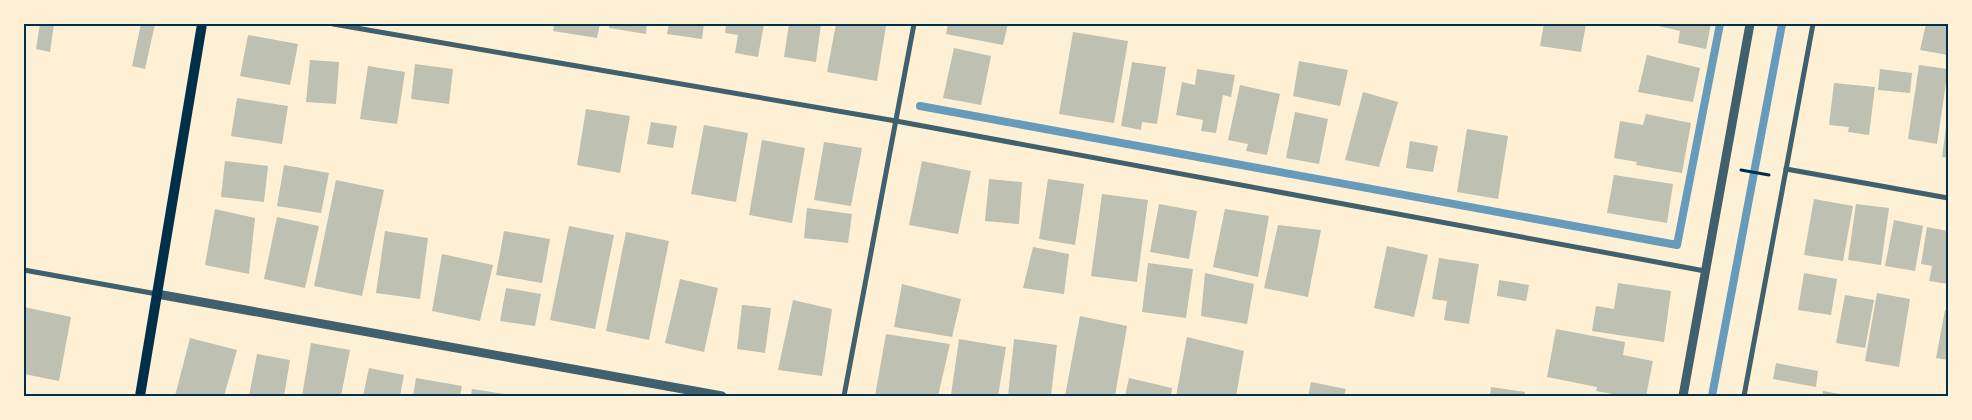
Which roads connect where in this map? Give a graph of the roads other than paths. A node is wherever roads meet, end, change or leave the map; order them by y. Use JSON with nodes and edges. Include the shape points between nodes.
{"nodes":[{"id":1,"x":202,"y":24,"type":"edge"},
{"id":2,"x":333,"y":24,"type":"edge"},
{"id":3,"x":914,"y":24,"type":"edge"},
{"id":4,"x":1750,"y":24,"type":"edge"},
{"id":5,"x":1813,"y":24,"type":"edge"},
{"id":6,"x":896,"y":121,"type":"junction"},
{"id":7,"x":1786,"y":169,"type":"junction"},
{"id":8,"x":1948,"y":198,"type":"edge"},
{"id":9,"x":24,"y":270,"type":"edge"},
{"id":10,"x":1705,"y":271,"type":"junction"},
{"id":11,"x":157,"y":294,"type":"junction"},
{"id":12,"x":140,"y":396,"type":"edge"},
{"id":13,"x":722,"y":396,"type":"edge"},
{"id":14,"x":844,"y":396,"type":"edge"},
{"id":15,"x":1682,"y":396,"type":"edge"},
{"id":16,"x":1744,"y":396,"type":"edge"}],
"edges":[{"from":1,"to":11,"type":"main road"},
{"from":2,"to":6,"type":"street"},
{"from":3,"to":6,"type":"street"},
{"from":4,"to":10,"type":"street"},
{"from":5,"to":7,"type":"street"},
{"from":6,"to":10,"type":"street"},
{"from":6,"to":14,"type":"street"},
{"from":7,"to":8,"type":"street"},
{"from":7,"to":16,"type":"street"},
{"from":9,"to":11,"type":"street"},
{"from":10,"to":15,"type":"street"},
{"from":11,"to":12,"type":"main road"},
{"from":11,"to":13,"type":"street"}]}
